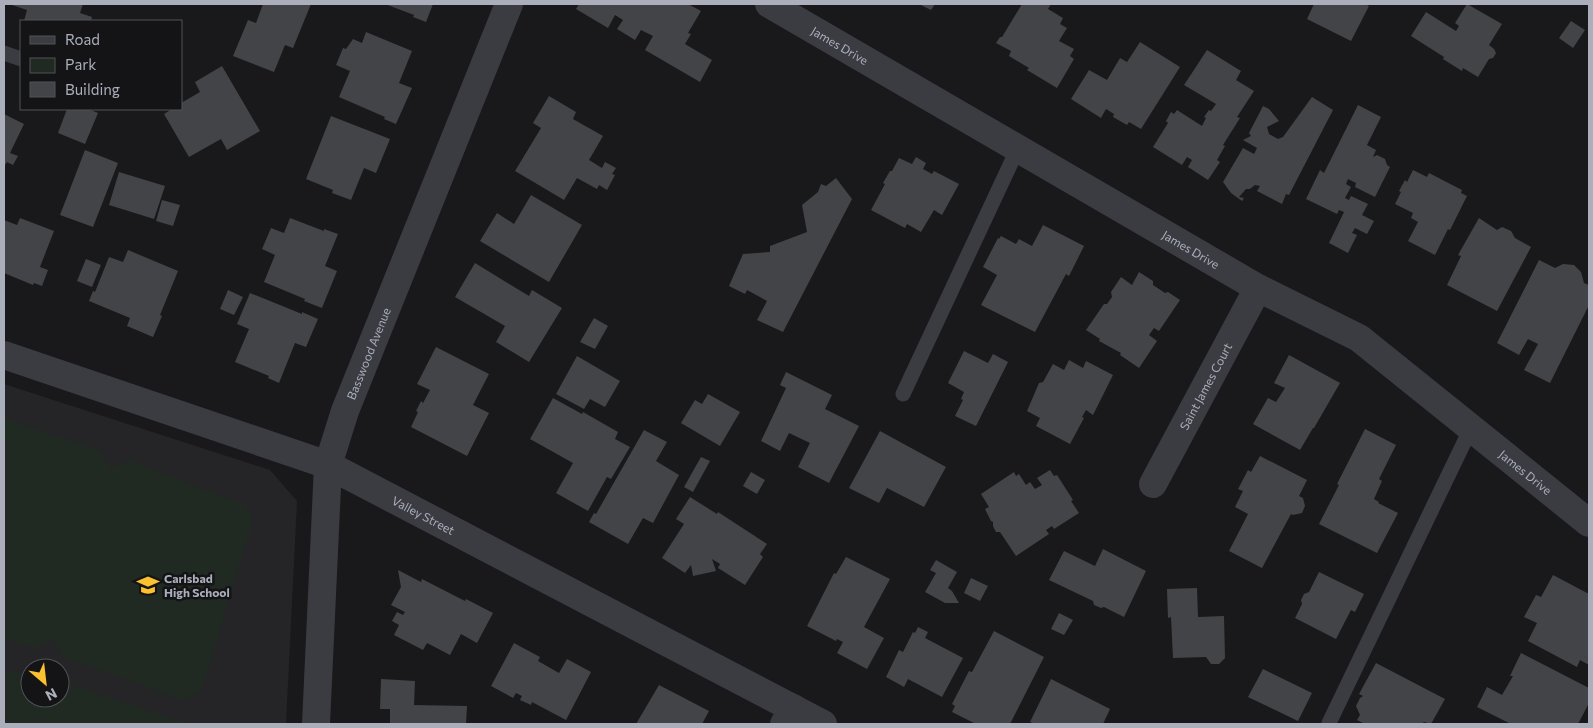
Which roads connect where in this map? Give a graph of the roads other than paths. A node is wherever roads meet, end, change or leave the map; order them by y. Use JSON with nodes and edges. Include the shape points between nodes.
{"nodes":[{"id":1,"x":509,"y":4,"type":"edge"},
{"id":2,"x":769,"y":4,"type":"edge"},
{"id":3,"x":4,"y":53,"type":"edge"},
{"id":4,"x":20,"y":59,"type":"edge"},
{"id":5,"x":1018,"y":148,"type":"junction"},
{"id":6,"x":1258,"y":288,"type":"junction"},
{"id":7,"x":4,"y":355,"type":"edge"},
{"id":8,"x":903,"y":394,"type":"dead end"},
{"id":9,"x":1471,"y":428,"type":"junction"},
{"id":10,"x":328,"y":465,"type":"junction"},
{"id":11,"x":1153,"y":484,"type":"dead end"},
{"id":12,"x":1589,"y":523,"type":"edge"},
{"id":13,"x":789,"y":716,"type":"edge"},
{"id":14,"x":1329,"y":723,"type":"dead end"},
{"id":15,"x":316,"y":724,"type":"edge"},
{"id":16,"x":823,"y":724,"type":"edge"}],
"edges":[{"from":1,"to":10,"type":"street","name":"Basswood Avenue","via":[[348,402]]},
{"from":2,"to":5,"type":"street","name":"James Drive"},
{"from":3,"to":4,"type":"lane"},
{"from":5,"to":6,"type":"street","name":"James Drive"},
{"from":5,"to":8,"type":"lane"},
{"from":6,"to":9,"type":"street","name":"James Drive","via":[[1360,338]]},
{"from":6,"to":11,"type":"street","name":"Saint James Court"},
{"from":7,"to":10,"type":"street","name":"Valley Street"},
{"from":9,"to":12,"type":"street","name":"James Drive"},
{"from":9,"to":14,"type":"lane"},
{"from":10,"to":13,"type":"street","name":"Valley Street"},
{"from":10,"to":15,"type":"street","name":"Basswood Avenue"},
{"from":13,"to":16,"type":"street","name":"Valley Street"}]}
